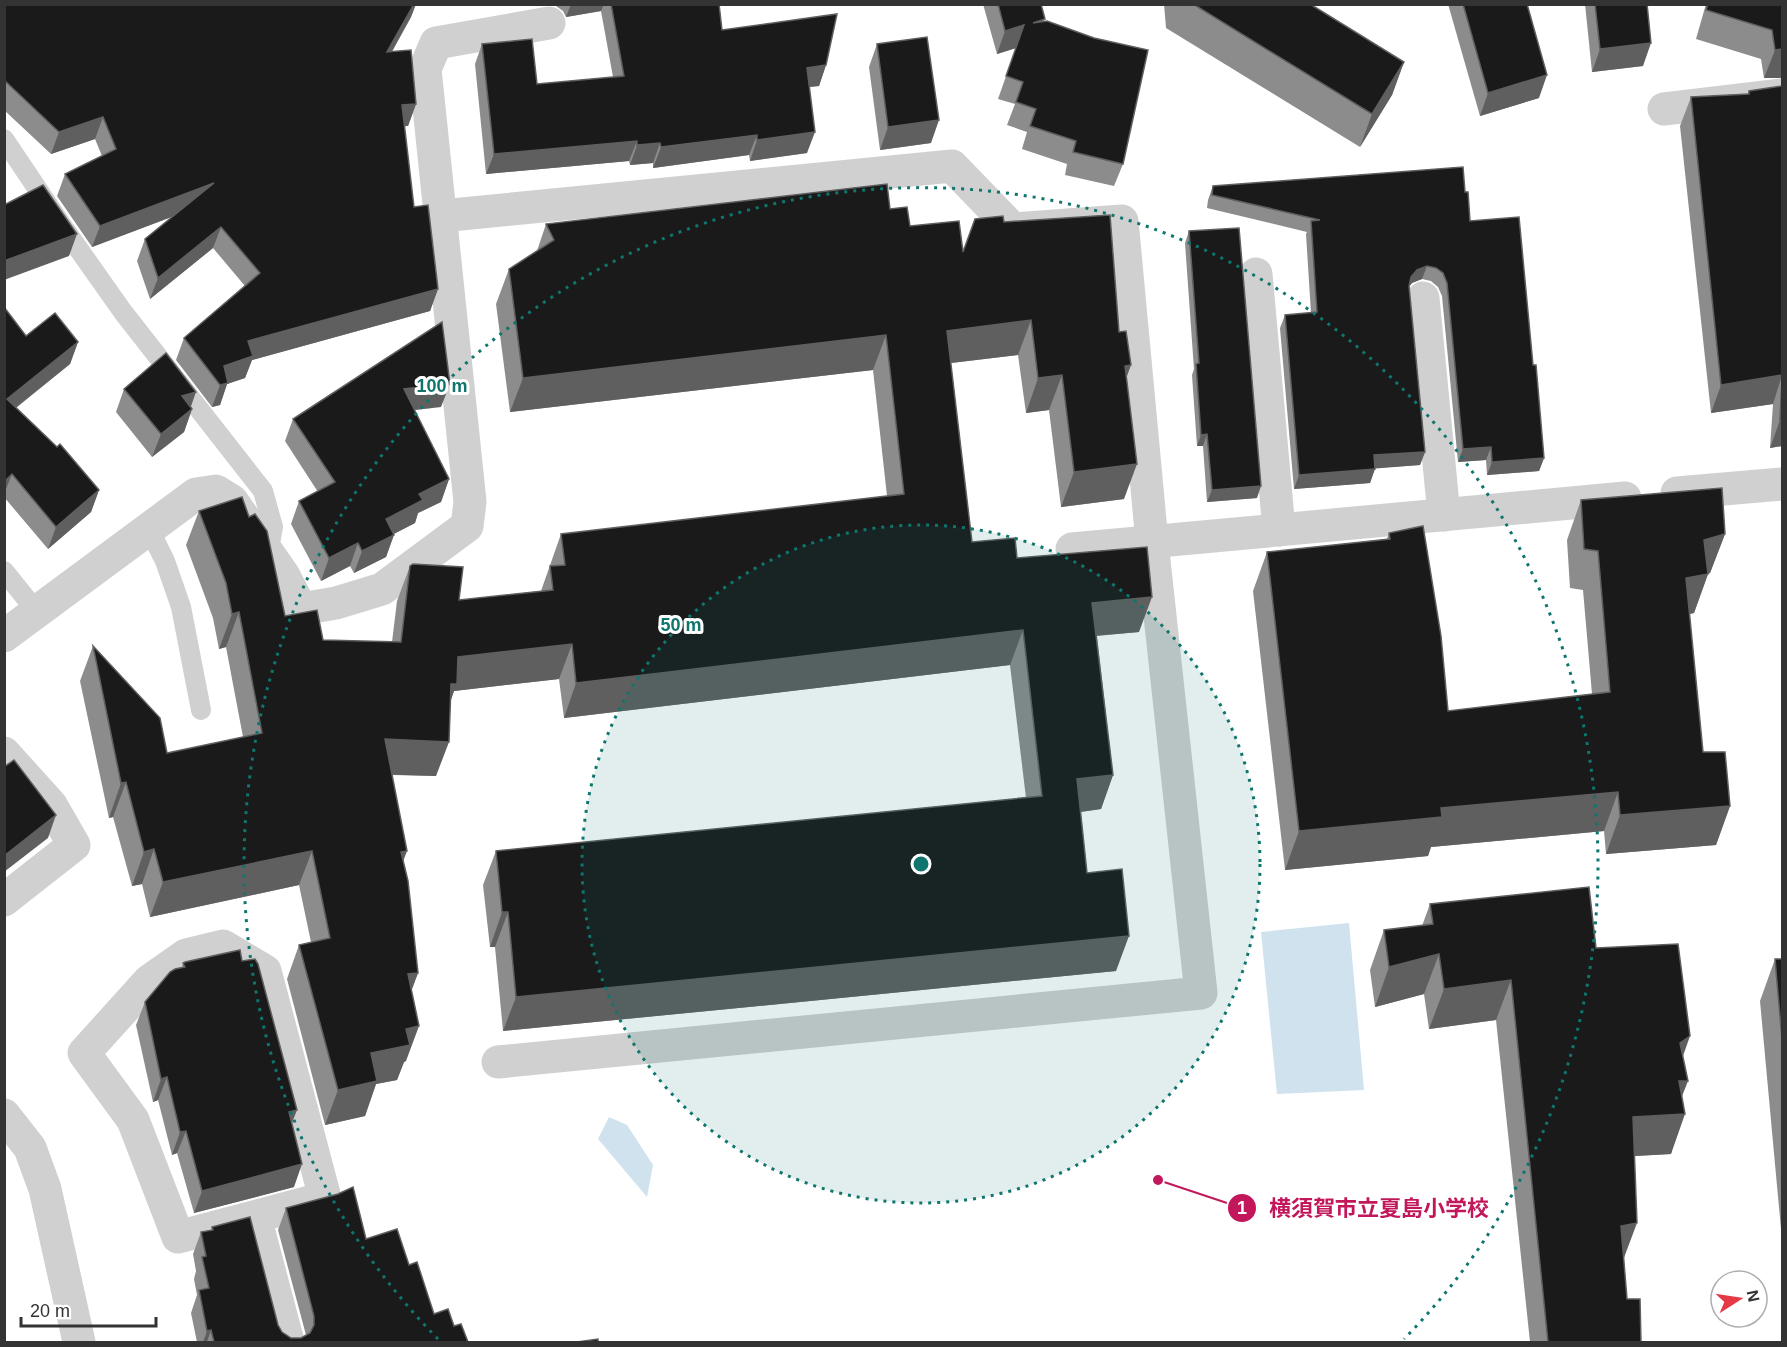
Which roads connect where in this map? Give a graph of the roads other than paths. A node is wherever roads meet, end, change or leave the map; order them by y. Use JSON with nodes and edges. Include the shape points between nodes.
{"nodes":[{"id":1,"x":549,"y":23,"type":"dead end"},
{"id":2,"x":1782,"y":95,"type":"edge"},
{"id":3,"x":1664,"y":109,"type":"dead end"},
{"id":4,"x":4,"y":139,"type":"edge"},
{"id":5,"x":441,"y":216,"type":"junction"},
{"id":6,"x":1256,"y":274,"type":"dead end"},
{"id":7,"x":1423,"y":298,"type":"dead end"},
{"id":8,"x":1782,"y":484,"type":"edge"},
{"id":9,"x":1444,"y":515,"type":"junction"},
{"id":10,"x":148,"y":529,"type":"junction"},
{"id":11,"x":1279,"y":530,"type":"junction"},
{"id":12,"x":1152,"y":542,"type":"junction"},
{"id":13,"x":1071,"y":549,"type":"dead end"},
{"id":14,"x":268,"y":554,"type":"junction"},
{"id":15,"x":4,"y":571,"type":"edge"},
{"id":16,"x":37,"y":612,"type":"junction"},
{"id":17,"x":4,"y":636,"type":"edge"},
{"id":18,"x":201,"y":711,"type":"dead end"},
{"id":19,"x":4,"y":753,"type":"edge"},
{"id":20,"x":4,"y":900,"type":"edge"},
{"id":21,"x":498,"y":1062,"type":"dead end"},
{"id":22,"x":4,"y":1115,"type":"edge"},
{"id":23,"x":255,"y":1216,"type":"junction"},
{"id":24,"x":79,"y":1342,"type":"edge"},
{"id":25,"x":288,"y":1342,"type":"edge"}],
"edges":[{"from":1,"to":5,"type":"street","via":[[436,43],[425,69]]},
{"from":2,"to":3,"type":"street"},
{"from":4,"to":14,"type":"lane","via":[[123,312],[263,491],[273,527]]},
{"from":5,"to":12,"type":"street","via":[[952,166],[1013,229],[1122,221]]},
{"from":5,"to":14,"type":"street","via":[[470,502],[467,526],[382,589],[301,609]]},
{"from":6,"to":11,"type":"street"},
{"from":7,"to":9,"type":"street"},
{"from":8,"to":9,"type":"street"},
{"from":9,"to":11,"type":"street"},
{"from":10,"to":14,"type":"street","via":[[196,494],[216,491],[232,501]]},
{"from":10,"to":16,"type":"street"},
{"from":10,"to":18,"type":"lane","via":[[165,561],[181,607]]},
{"from":11,"to":12,"type":"street"},
{"from":12,"to":13,"type":"street"},
{"from":12,"to":21,"type":"street","via":[[1201,993]]},
{"from":15,"to":16,"type":"lane"},
{"from":16,"to":17,"type":"street"},
{"from":19,"to":20,"type":"street","via":[[51,805],[74,845]]},
{"from":22,"to":24,"type":"street","via":[[30,1148],[45,1189]]},
{"from":23,"to":23,"type":"street","via":[[178,1237],[133,1120],[84,1053],[149,981],[186,955],[223,946],[265,971],[325,1198]]},
{"from":23,"to":25,"type":"street"}]}
